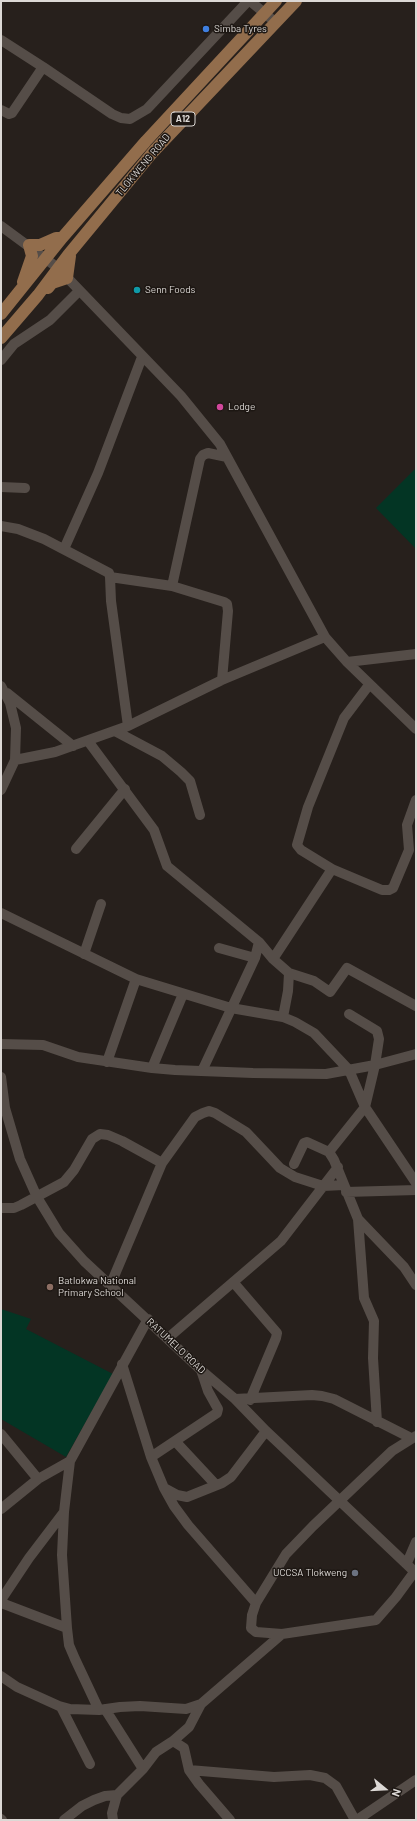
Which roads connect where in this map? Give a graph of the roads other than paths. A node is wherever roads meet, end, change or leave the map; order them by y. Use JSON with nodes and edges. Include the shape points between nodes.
{"nodes":[{"id":1,"x":249,"y":1,"type":"edge"},
{"id":2,"x":276,"y":1,"type":"edge"},
{"id":3,"x":296,"y":1,"type":"edge"},
{"id":4,"x":264,"y":14,"type":"junction"},
{"id":5,"x":274,"y":22,"type":"junction"},
{"id":6,"x":1,"y":40,"type":"edge"},
{"id":7,"x":43,"y":67,"type":"junction"},
{"id":8,"x":1,"y":110,"type":"edge"},
{"id":9,"x":3,"y":231,"type":"edge"},
{"id":10,"x":62,"y":238,"type":"junction"},
{"id":11,"x":29,"y":245,"type":"junction"},
{"id":12,"x":78,"y":245,"type":"junction"},
{"id":13,"x":45,"y":259,"type":"junction"},
{"id":14,"x":58,"y":268,"type":"junction"},
{"id":15,"x":67,"y":278,"type":"junction"},
{"id":16,"x":24,"y":287,"type":"junction"},
{"id":17,"x":79,"y":291,"type":"junction"},
{"id":18,"x":38,"y":295,"type":"junction"},
{"id":19,"x":1,"y":314,"type":"edge"},
{"id":20,"x":1,"y":338,"type":"edge"},
{"id":21,"x":142,"y":357,"type":"junction"},
{"id":22,"x":1,"y":360,"type":"edge"},
{"id":23,"x":227,"y":457,"type":"junction"},
{"id":24,"x":1,"y":487,"type":"edge"},
{"id":25,"x":25,"y":488,"type":"dead end"},
{"id":26,"x":1,"y":526,"type":"edge"},
{"id":27,"x":64,"y":549,"type":"junction"},
{"id":28,"x":110,"y":576,"type":"junction"},
{"id":29,"x":172,"y":586,"type":"junction"},
{"id":30,"x":325,"y":637,"type":"junction"},
{"id":31,"x":416,"y":654,"type":"edge"},
{"id":32,"x":347,"y":662,"type":"junction"},
{"id":33,"x":222,"y":680,"type":"junction"},
{"id":34,"x":369,"y":684,"type":"junction"},
{"id":35,"x":3,"y":688,"type":"edge"},
{"id":36,"x":128,"y":726,"type":"junction"},
{"id":37,"x":416,"y":729,"type":"edge"},
{"id":38,"x":115,"y":732,"type":"junction"},
{"id":39,"x":88,"y":741,"type":"junction"},
{"id":40,"x":73,"y":746,"type":"junction"},
{"id":41,"x":15,"y":760,"type":"junction"},
{"id":42,"x":125,"y":789,"type":"junction"},
{"id":43,"x":1,"y":790,"type":"edge"},
{"id":44,"x":416,"y":800,"type":"edge"},
{"id":45,"x":200,"y":815,"type":"dead end"},
{"id":46,"x":76,"y":849,"type":"dead end"},
{"id":47,"x":332,"y":868,"type":"junction"},
{"id":48,"x":101,"y":904,"type":"dead end"},
{"id":49,"x":1,"y":913,"type":"edge"},
{"id":50,"x":259,"y":942,"type":"junction"},
{"id":51,"x":219,"y":948,"type":"dead end"},
{"id":52,"x":84,"y":954,"type":"junction"},
{"id":53,"x":255,"y":958,"type":"junction"},
{"id":54,"x":273,"y":959,"type":"junction"},
{"id":55,"x":289,"y":973,"type":"junction"},
{"id":56,"x":136,"y":978,"type":"junction"},
{"id":57,"x":182,"y":994,"type":"junction"},
{"id":58,"x":416,"y":1006,"type":"edge"},
{"id":59,"x":231,"y":1008,"type":"junction"},
{"id":60,"x":349,"y":1014,"type":"dead end"},
{"id":61,"x":283,"y":1017,"type":"junction"},
{"id":62,"x":1,"y":1044,"type":"edge"},
{"id":63,"x":415,"y":1057,"type":"edge"},
{"id":64,"x":107,"y":1062,"type":"junction"},
{"id":65,"x":376,"y":1065,"type":"junction"},
{"id":66,"x":152,"y":1068,"type":"junction"},
{"id":67,"x":349,"y":1070,"type":"junction"},
{"id":68,"x":202,"y":1071,"type":"junction"},
{"id":69,"x":1,"y":1078,"type":"edge"},
{"id":70,"x":365,"y":1107,"type":"junction"},
{"id":71,"x":329,"y":1152,"type":"junction"},
{"id":72,"x":162,"y":1163,"type":"junction"},
{"id":73,"x":294,"y":1164,"type":"dead end"},
{"id":74,"x":338,"y":1167,"type":"junction"},
{"id":75,"x":416,"y":1183,"type":"edge"},
{"id":76,"x":322,"y":1186,"type":"junction"},
{"id":77,"x":345,"y":1189,"type":"junction"},
{"id":78,"x":416,"y":1190,"type":"edge"},
{"id":79,"x":37,"y":1197,"type":"junction"},
{"id":80,"x":1,"y":1208,"type":"edge"},
{"id":81,"x":358,"y":1219,"type":"junction"},
{"id":82,"x":234,"y":1283,"type":"junction"},
{"id":83,"x":416,"y":1285,"type":"edge"},
{"id":84,"x":110,"y":1286,"type":"junction"},
{"id":85,"x":148,"y":1319,"type":"junction"},
{"id":86,"x":168,"y":1338,"type":"junction"},
{"id":87,"x":122,"y":1364,"type":"junction"},
{"id":88,"x":201,"y":1370,"type":"junction"},
{"id":89,"x":235,"y":1399,"type":"junction"},
{"id":90,"x":250,"y":1400,"type":"junction"},
{"id":91,"x":377,"y":1422,"type":"junction"},
{"id":92,"x":266,"y":1432,"type":"junction"},
{"id":93,"x":1,"y":1434,"type":"edge"},
{"id":94,"x":413,"y":1437,"type":"edge"},
{"id":95,"x":175,"y":1441,"type":"junction"},
{"id":96,"x":150,"y":1457,"type":"junction"},
{"id":97,"x":70,"y":1461,"type":"junction"},
{"id":98,"x":38,"y":1479,"type":"junction"},
{"id":99,"x":216,"y":1485,"type":"junction"},
{"id":100,"x":164,"y":1488,"type":"junction"},
{"id":101,"x":341,"y":1500,"type":"junction"},
{"id":102,"x":1,"y":1509,"type":"edge"},
{"id":103,"x":64,"y":1512,"type":"junction"},
{"id":104,"x":416,"y":1542,"type":"edge"},
{"id":105,"x":413,"y":1568,"type":"edge"},
{"id":106,"x":256,"y":1603,"type":"junction"},
{"id":107,"x":67,"y":1628,"type":"junction"},
{"id":108,"x":282,"y":1634,"type":"junction"},
{"id":109,"x":1,"y":1676,"type":"edge"},
{"id":110,"x":201,"y":1704,"type":"junction"},
{"id":111,"x":62,"y":1707,"type":"junction"},
{"id":112,"x":102,"y":1709,"type":"junction"},
{"id":113,"x":173,"y":1741,"type":"junction"},
{"id":114,"x":90,"y":1764,"type":"dead end"},
{"id":115,"x":143,"y":1769,"type":"junction"},
{"id":116,"x":189,"y":1770,"type":"junction"},
{"id":117,"x":416,"y":1780,"type":"edge"},
{"id":118,"x":117,"y":1795,"type":"junction"},
{"id":119,"x":64,"y":1820,"type":"edge"},
{"id":120,"x":113,"y":1820,"type":"edge"},
{"id":121,"x":230,"y":1820,"type":"edge"},
{"id":122,"x":356,"y":1820,"type":"edge"}],
"edges":[{"from":1,"to":4,"type":"street"},
{"from":1,"to":7,"type":"street","via":[[147,109],[130,119],[112,114]]},
{"from":2,"to":4,"type":"main road","name":"TLOKWENG ROAD","number":"A12"},
{"from":3,"to":5,"type":"main road","name":"TLOKWENG ROAD","number":"A12"},
{"from":4,"to":5,"type":"street"},
{"from":4,"to":10,"type":"main road","name":"TLOKWENG ROAD","number":"A12","via":[[146,141]]},
{"from":5,"to":12,"type":"main road","name":"TLOKWENG ROAD","number":"A12","via":[[153,152]]},
{"from":6,"to":7,"type":"street"},
{"from":7,"to":8,"type":"street","via":[[12,113],[8,114]]},
{"from":9,"to":11,"type":"street"},
{"from":10,"to":11,"type":"main road"},
{"from":10,"to":13,"type":"main road","name":"TLOKWENG ROAD","number":"A12"},
{"from":11,"to":13,"type":"street"},
{"from":11,"to":16,"type":"main road","via":[[32,256],[23,278]]},
{"from":12,"to":14,"type":"main road","name":"TLOKWENG ROAD","number":"A12"},
{"from":12,"to":15,"type":"main road","via":[[70,256]]},
{"from":13,"to":14,"type":"street"},
{"from":13,"to":16,"type":"main road","name":"TLOKWENG ROAD","number":"A12"},
{"from":14,"to":15,"type":"street"},
{"from":14,"to":18,"type":"main road","name":"TLOKWENG ROAD","number":"A12"},
{"from":15,"to":17,"type":"street"},
{"from":15,"to":18,"type":"main road","via":[[52,283],[46,291]]},
{"from":16,"to":19,"type":"main road","name":"TLOKWENG ROAD","number":"A12"},
{"from":17,"to":21,"type":"street"},
{"from":17,"to":22,"type":"street","via":[[50,320],[14,344]]},
{"from":18,"to":20,"type":"main road","name":"TLOKWENG ROAD","number":"A12"},
{"from":21,"to":23,"type":"street","via":[[181,396],[220,444]]},
{"from":21,"to":27,"type":"street","via":[[98,473]]},
{"from":23,"to":29,"type":"street","via":[[208,453],[200,459]]},
{"from":23,"to":30,"type":"street"},
{"from":24,"to":25,"type":"street"},
{"from":26,"to":27,"type":"street","via":[[38,536]]},
{"from":27,"to":28,"type":"street","via":[[107,570]]},
{"from":28,"to":29,"type":"street"},
{"from":28,"to":36,"type":"street","via":[[110,601]]},
{"from":29,"to":33,"type":"street","via":[[197,592],[227,604]]},
{"from":30,"to":32,"type":"street"},
{"from":30,"to":33,"type":"street"},
{"from":31,"to":32,"type":"street"},
{"from":32,"to":34,"type":"street"},
{"from":33,"to":36,"type":"street"},
{"from":34,"to":37,"type":"street"},
{"from":34,"to":47,"type":"street","via":[[344,718],[308,807],[297,845]]},
{"from":35,"to":40,"type":"street"},
{"from":35,"to":41,"type":"street","via":[[14,714]]},
{"from":36,"to":38,"type":"street"},
{"from":38,"to":39,"type":"street"},
{"from":38,"to":45,"type":"street","via":[[162,756],[181,772],[190,781]]},
{"from":39,"to":40,"type":"street"},
{"from":39,"to":42,"type":"street"},
{"from":40,"to":41,"type":"street"},
{"from":41,"to":43,"type":"street"},
{"from":42,"to":46,"type":"street"},
{"from":42,"to":50,"type":"street","via":[[154,830],[167,866]]},
{"from":44,"to":47,"type":"street","via":[[406,827],[409,850],[391,890],[382,890]]},
{"from":47,"to":54,"type":"street"},
{"from":48,"to":52,"type":"street"},
{"from":49,"to":52,"type":"street"},
{"from":50,"to":53,"type":"street"},
{"from":50,"to":54,"type":"street"},
{"from":51,"to":53,"type":"street"},
{"from":52,"to":56,"type":"street"},
{"from":53,"to":59,"type":"street"},
{"from":54,"to":55,"type":"street"},
{"from":55,"to":58,"type":"street","via":[[314,981],[330,992],[347,968]]},
{"from":55,"to":61,"type":"street"},
{"from":56,"to":57,"type":"street"},
{"from":56,"to":64,"type":"street"},
{"from":57,"to":59,"type":"street"},
{"from":57,"to":66,"type":"street"},
{"from":59,"to":61,"type":"street"},
{"from":59,"to":68,"type":"street"},
{"from":60,"to":65,"type":"street","via":[[377,1031],[379,1040]]},
{"from":61,"to":67,"type":"street","via":[[314,1033]]},
{"from":62,"to":64,"type":"street","via":[[43,1045],[78,1057]]},
{"from":63,"to":65,"type":"street"},
{"from":64,"to":66,"type":"street"},
{"from":65,"to":67,"type":"street"},
{"from":65,"to":70,"type":"street"},
{"from":66,"to":68,"type":"street"},
{"from":67,"to":68,"type":"street","via":[[326,1074]]},
{"from":67,"to":70,"type":"street"},
{"from":69,"to":79,"type":"street","name":"RATUMELO ROAD","via":[[5,1108],[14,1140]]},
{"from":70,"to":71,"type":"street"},
{"from":70,"to":75,"type":"street"},
{"from":71,"to":73,"type":"street","via":[[304,1143]]},
{"from":71,"to":74,"type":"street"},
{"from":72,"to":76,"type":"street","via":[[195,1118],[209,1112],[246,1132],[280,1168],[304,1181]]},
{"from":72,"to":79,"type":"street","via":[[108,1135],[100,1134],[92,1139],[64,1182]]},
{"from":72,"to":84,"type":"street"},
{"from":74,"to":76,"type":"street"},
{"from":74,"to":77,"type":"street"},
{"from":76,"to":77,"type":"street"},
{"from":76,"to":82,"type":"street","via":[[281,1241]]},
{"from":77,"to":78,"type":"street"},
{"from":77,"to":81,"type":"street"},
{"from":79,"to":80,"type":"street","via":[[14,1208]]},
{"from":79,"to":84,"type":"street","name":"RATUMELO ROAD","via":[[59,1233]]},
{"from":81,"to":83,"type":"street","via":[[404,1267]]},
{"from":81,"to":91,"type":"street","via":[[364,1298],[374,1321],[373,1358]]},
{"from":82,"to":86,"type":"street"},
{"from":82,"to":90,"type":"street","via":[[277,1333]]},
{"from":84,"to":85,"type":"street","name":"RATUMELO ROAD"},
{"from":85,"to":86,"type":"street","name":"RATUMELO ROAD"},
{"from":85,"to":87,"type":"street"},
{"from":86,"to":88,"type":"street","name":"RATUMELO ROAD"},
{"from":87,"to":96,"type":"street"},
{"from":87,"to":97,"type":"street"},
{"from":88,"to":89,"type":"street","name":"RATUMELO ROAD"},
{"from":88,"to":95,"type":"street","via":[[205,1385],[218,1411]]},
{"from":89,"to":90,"type":"street"},
{"from":89,"to":92,"type":"street","name":"RATUMELO ROAD"},
{"from":90,"to":91,"type":"street","via":[[322,1396],[334,1399]]},
{"from":91,"to":94,"type":"street"},
{"from":92,"to":99,"type":"street","via":[[231,1476]]},
{"from":92,"to":101,"type":"street","name":"RATUMELO ROAD"},
{"from":93,"to":98,"type":"street"},
{"from":94,"to":101,"type":"street","via":[[392,1451]]},
{"from":95,"to":96,"type":"street"},
{"from":95,"to":99,"type":"street"},
{"from":96,"to":100,"type":"street"},
{"from":97,"to":98,"type":"street"},
{"from":97,"to":103,"type":"street"},
{"from":98,"to":102,"type":"street"},
{"from":99,"to":100,"type":"street","via":[[187,1497]]},
{"from":100,"to":106,"type":"street","via":[[188,1525]]},
{"from":101,"to":105,"type":"street","name":"RATUMELO ROAD"},
{"from":101,"to":106,"type":"street","via":[[286,1554]]},
{"from":103,"to":107,"type":"street","via":[[62,1555]]},
{"from":103,"to":107,"type":"street","via":[[29,1558],[2,1600],[4,1604]]},
{"from":104,"to":105,"type":"street"},
{"from":105,"to":108,"type":"street","via":[[396,1597],[376,1620]]},
{"from":106,"to":108,"type":"street","via":[[251,1628],[256,1632]]},
{"from":107,"to":112,"type":"street","via":[[72,1652]]},
{"from":108,"to":110,"type":"street"},
{"from":109,"to":111,"type":"street","via":[[17,1687]]},
{"from":110,"to":112,"type":"street","via":[[186,1709],[140,1706]]},
{"from":110,"to":113,"type":"street","via":[[189,1727]]},
{"from":111,"to":112,"type":"street","via":[[81,1710]]},
{"from":111,"to":114,"type":"street"},
{"from":112,"to":115,"type":"street"},
{"from":113,"to":115,"type":"street","via":[[156,1752]]},
{"from":113,"to":116,"type":"street","via":[[184,1748]]},
{"from":115,"to":118,"type":"street"},
{"from":116,"to":121,"type":"street"},
{"from":116,"to":122,"type":"street","via":[[274,1777],[310,1775],[325,1778],[336,1786]]},
{"from":117,"to":122,"type":"street"},
{"from":118,"to":119,"type":"street","via":[[94,1800]]},
{"from":118,"to":120,"type":"street","via":[[112,1813]]}]}
